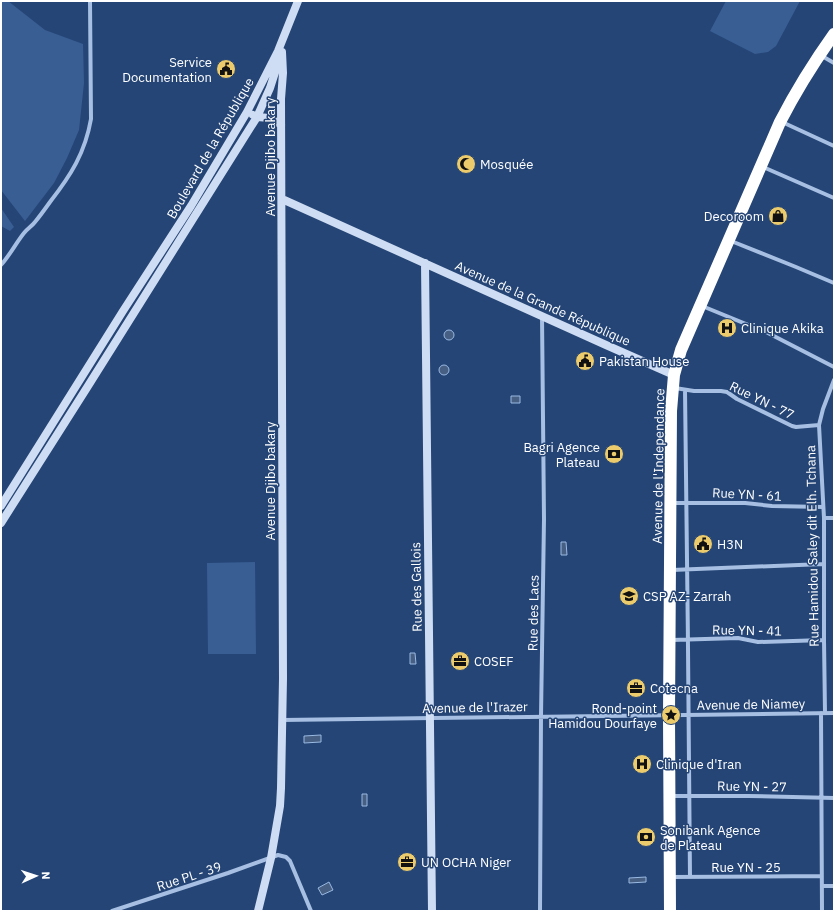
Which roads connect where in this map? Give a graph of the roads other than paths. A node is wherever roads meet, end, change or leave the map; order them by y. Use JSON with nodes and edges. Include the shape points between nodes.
{"nodes":[{"id":1,"x":90,"y":1,"type":"edge"},
{"id":2,"x":298,"y":1,"type":"edge"},
{"id":3,"x":834,"y":34,"type":"edge"},
{"id":4,"x":280,"y":52,"type":"junction"},
{"id":5,"x":820,"y":54,"type":"junction"},
{"id":6,"x":834,"y":63,"type":"edge"},
{"id":7,"x":247,"y":112,"type":"junction"},
{"id":8,"x":257,"y":117,"type":"junction"},
{"id":9,"x":780,"y":122,"type":"junction"},
{"id":10,"x":281,"y":125,"type":"junction"},
{"id":11,"x":834,"y":146,"type":"edge"},
{"id":12,"x":219,"y":159,"type":"junction"},
{"id":13,"x":227,"y":164,"type":"junction"},
{"id":14,"x":761,"y":166,"type":"junction"},
{"id":15,"x":834,"y":198,"type":"edge"},
{"id":16,"x":282,"y":199,"type":"junction"},
{"id":17,"x":728,"y":240,"type":"junction"},
{"id":18,"x":425,"y":263,"type":"junction"},
{"id":19,"x":1,"y":265,"type":"edge"},
{"id":20,"x":150,"y":270,"type":"junction"},
{"id":21,"x":157,"y":274,"type":"junction"},
{"id":22,"x":834,"y":283,"type":"edge"},
{"id":23,"x":701,"y":305,"type":"junction"},
{"id":24,"x":542,"y":316,"type":"junction"},
{"id":25,"x":102,"y":344,"type":"junction"},
{"id":26,"x":110,"y":351,"type":"junction"},
{"id":27,"x":834,"y":367,"type":"edge"},
{"id":28,"x":834,"y":380,"type":"edge"},
{"id":29,"x":80,"y":381,"type":"junction"},
{"id":30,"x":674,"y":381,"type":"junction"},
{"id":31,"x":88,"y":386,"type":"junction"},
{"id":32,"x":685,"y":390,"type":"junction"},
{"id":33,"x":820,"y":425,"type":"junction"},
{"id":34,"x":40,"y":452,"type":"junction"},
{"id":35,"x":670,"y":503,"type":"junction"},
{"id":36,"x":686,"y":503,"type":"junction"},
{"id":37,"x":1,"y":506,"type":"edge"},
{"id":38,"x":823,"y":506,"type":"junction"},
{"id":39,"x":824,"y":518,"type":"junction"},
{"id":40,"x":834,"y":518,"type":"edge"},
{"id":41,"x":1,"y":523,"type":"edge"},
{"id":42,"x":823,"y":564,"type":"junction"},
{"id":43,"x":670,"y":570,"type":"junction"},
{"id":44,"x":686,"y":570,"type":"junction"},
{"id":45,"x":669,"y":640,"type":"junction"},
{"id":46,"x":688,"y":640,"type":"junction"},
{"id":47,"x":824,"y":640,"type":"junction"},
{"id":48,"x":823,"y":713,"type":"junction"},
{"id":49,"x":834,"y":713,"type":"edge"},
{"id":50,"x":669,"y":715,"type":"junction"},
{"id":51,"x":689,"y":715,"type":"junction"},
{"id":52,"x":541,"y":716,"type":"junction"},
{"id":53,"x":429,"y":718,"type":"junction"},
{"id":54,"x":282,"y":720,"type":"junction"},
{"id":55,"x":669,"y":796,"type":"junction"},
{"id":56,"x":690,"y":796,"type":"junction"},
{"id":57,"x":822,"y":798,"type":"junction"},
{"id":58,"x":834,"y":798,"type":"edge"},
{"id":59,"x":271,"y":858,"type":"junction"},
{"id":60,"x":822,"y":876,"type":"junction"},
{"id":61,"x":670,"y":877,"type":"junction"},
{"id":62,"x":690,"y":877,"type":"junction"},
{"id":63,"x":822,"y":886,"type":"junction"},
{"id":64,"x":834,"y":886,"type":"edge"},
{"id":65,"x":112,"y":911,"type":"edge"},
{"id":66,"x":258,"y":911,"type":"edge"},
{"id":67,"x":311,"y":911,"type":"edge"},
{"id":68,"x":432,"y":911,"type":"edge"},
{"id":69,"x":540,"y":911,"type":"edge"},
{"id":70,"x":670,"y":911,"type":"edge"},
{"id":71,"x":822,"y":911,"type":"edge"}],
"edges":[{"from":1,"to":19,"type":"street","via":[[91,118],[82,152],[66,182],[25,231]]},
{"from":2,"to":4,"type":"street","name":"Boulevard de la République","via":[[284,34]]},
{"from":3,"to":5,"type":"highway","name":"Avenue de l'Independance"},
{"from":4,"to":7,"type":"street","name":"Boulevard de la République"},
{"from":4,"to":8,"type":"street","name":"Boulevard de la République","via":[[270,88]]},
{"from":4,"to":10,"type":"street","name":"Avenue Djibo bakary","via":[[283,73]]},
{"from":5,"to":6,"type":"street"},
{"from":5,"to":9,"type":"highway","name":"Avenue de l'Independance"},
{"from":7,"to":8,"type":"street"},
{"from":7,"to":12,"type":"street","name":"Boulevard de la République"},
{"from":8,"to":10,"type":"street","via":[[270,118]]},
{"from":8,"to":13,"type":"street","name":"Boulevard de la République"},
{"from":9,"to":11,"type":"street"},
{"from":9,"to":14,"type":"highway","name":"Avenue de l'Independance"},
{"from":10,"to":16,"type":"street","name":"Avenue Djibo bakary"},
{"from":12,"to":13,"type":"street"},
{"from":12,"to":20,"type":"street","name":"Boulevard de la République"},
{"from":13,"to":21,"type":"street","name":"Boulevard de la République"},
{"from":14,"to":15,"type":"street"},
{"from":14,"to":17,"type":"highway","name":"Avenue de l'Independance"},
{"from":16,"to":18,"type":"street","name":"Avenue de la Grande République"},
{"from":16,"to":54,"type":"street","name":"Avenue Djibo bakary"},
{"from":17,"to":22,"type":"street"},
{"from":17,"to":23,"type":"highway","name":"Avenue de l'Independance"},
{"from":18,"to":24,"type":"street","name":"Avenue de la Grande République"},
{"from":18,"to":53,"type":"street","name":"Rue des Gallois"},
{"from":20,"to":21,"type":"street"},
{"from":20,"to":25,"type":"street","name":"Boulevard de la République"},
{"from":21,"to":26,"type":"street","name":"Boulevard de la République"},
{"from":23,"to":27,"type":"street","via":[[768,333]]},
{"from":23,"to":30,"type":"highway","name":"Avenue de l'Independance","via":[[682,350]]},
{"from":24,"to":30,"type":"street","name":"Avenue de la Grande République"},
{"from":24,"to":52,"type":"street","name":"Rue des Lacs","via":[[544,519]]},
{"from":25,"to":26,"type":"street"},
{"from":25,"to":29,"type":"street","name":"Boulevard de la République"},
{"from":26,"to":31,"type":"street","name":"Boulevard de la République"},
{"from":28,"to":33,"type":"street","name":"Rue Hamidou Saley dit Elh. Tchana"},
{"from":29,"to":31,"type":"street"},
{"from":29,"to":34,"type":"street","name":"Boulevard de la République"},
{"from":30,"to":32,"type":"street","name":"Rue YN - 77"},
{"from":30,"to":35,"type":"highway","name":"Avenue de l'Independance","via":[[671,411]]},
{"from":31,"to":34,"type":"street","name":"Boulevard de la République"},
{"from":32,"to":33,"type":"street","name":"Rue YN - 77","via":[[727,392],[788,425]]},
{"from":32,"to":36,"type":"street"},
{"from":33,"to":38,"type":"street","name":"Rue Hamidou Saley dit Elh. Tchana"},
{"from":34,"to":37,"type":"street","name":"Boulevard de la République"},
{"from":34,"to":41,"type":"street","name":"Boulevard de la République"},
{"from":35,"to":36,"type":"street","name":"Rue YN - 61"},
{"from":35,"to":43,"type":"highway","name":"Avenue de l'Independance"},
{"from":36,"to":38,"type":"street","name":"Rue YN - 61"},
{"from":36,"to":44,"type":"street"},
{"from":38,"to":39,"type":"street","name":"Rue Hamidou Saley dit Elh. Tchana"},
{"from":39,"to":40,"type":"street"},
{"from":39,"to":42,"type":"street","name":"Rue Hamidou Saley dit Elh. Tchana"},
{"from":42,"to":44,"type":"street"},
{"from":42,"to":47,"type":"street","name":"Rue Hamidou Saley dit Elh. Tchana"},
{"from":43,"to":44,"type":"street"},
{"from":43,"to":45,"type":"highway","name":"Avenue de l'Independance"},
{"from":44,"to":46,"type":"street"},
{"from":45,"to":46,"type":"street","name":"Rue YN - 41"},
{"from":45,"to":50,"type":"highway","name":"Avenue de l'Independance"},
{"from":46,"to":47,"type":"street","name":"Rue YN - 41"},
{"from":46,"to":51,"type":"street"},
{"from":47,"to":48,"type":"street","name":"Rue Hamidou Saley dit Elh. Tchana"},
{"from":48,"to":49,"type":"street","name":"Avenue de Niamey"},
{"from":48,"to":51,"type":"street","name":"Avenue de Niamey"},
{"from":48,"to":57,"type":"street","name":"Rue Hamidou Saley dit Elh. Tchana"},
{"from":50,"to":51,"type":"street","name":"Avenue de Niamey"},
{"from":50,"to":52,"type":"street","name":"Avenue de l'Irazer"},
{"from":50,"to":55,"type":"highway","name":"Avenue de l'Independance"},
{"from":51,"to":56,"type":"street"},
{"from":52,"to":53,"type":"street","name":"Avenue de l'Irazer"},
{"from":52,"to":69,"type":"street","name":"Rue des Lacs"},
{"from":53,"to":54,"type":"street","name":"Avenue de l'Irazer"},
{"from":53,"to":68,"type":"street","name":"Rue des Gallois"},
{"from":54,"to":59,"type":"street","name":"Avenue Djibo bakary","via":[[280,806]]},
{"from":55,"to":56,"type":"street","name":"Rue YN - 27"},
{"from":55,"to":61,"type":"highway","name":"Avenue de l'Independance"},
{"from":56,"to":57,"type":"street","name":"Rue YN - 27"},
{"from":56,"to":62,"type":"street"},
{"from":57,"to":58,"type":"street","name":"Rue YN - 27"},
{"from":57,"to":60,"type":"street","name":"Rue Hamidou Saley dit Elh. Tchana"},
{"from":59,"to":65,"type":"street","name":"Rue PL - 39"},
{"from":59,"to":66,"type":"street","name":"Avenue Djibo bakary"},
{"from":59,"to":67,"type":"street","via":[[282,856],[290,861]]},
{"from":60,"to":62,"type":"street","name":"Rue YN - 25"},
{"from":60,"to":63,"type":"street","name":"Rue Hamidou Saley dit Elh. Tchana"},
{"from":61,"to":62,"type":"street","name":"Rue YN - 25"},
{"from":61,"to":70,"type":"highway","name":"Avenue de l'Independance"},
{"from":63,"to":64,"type":"street"},
{"from":63,"to":71,"type":"street","name":"Rue Hamidou Saley dit Elh. Tchana"}]}
